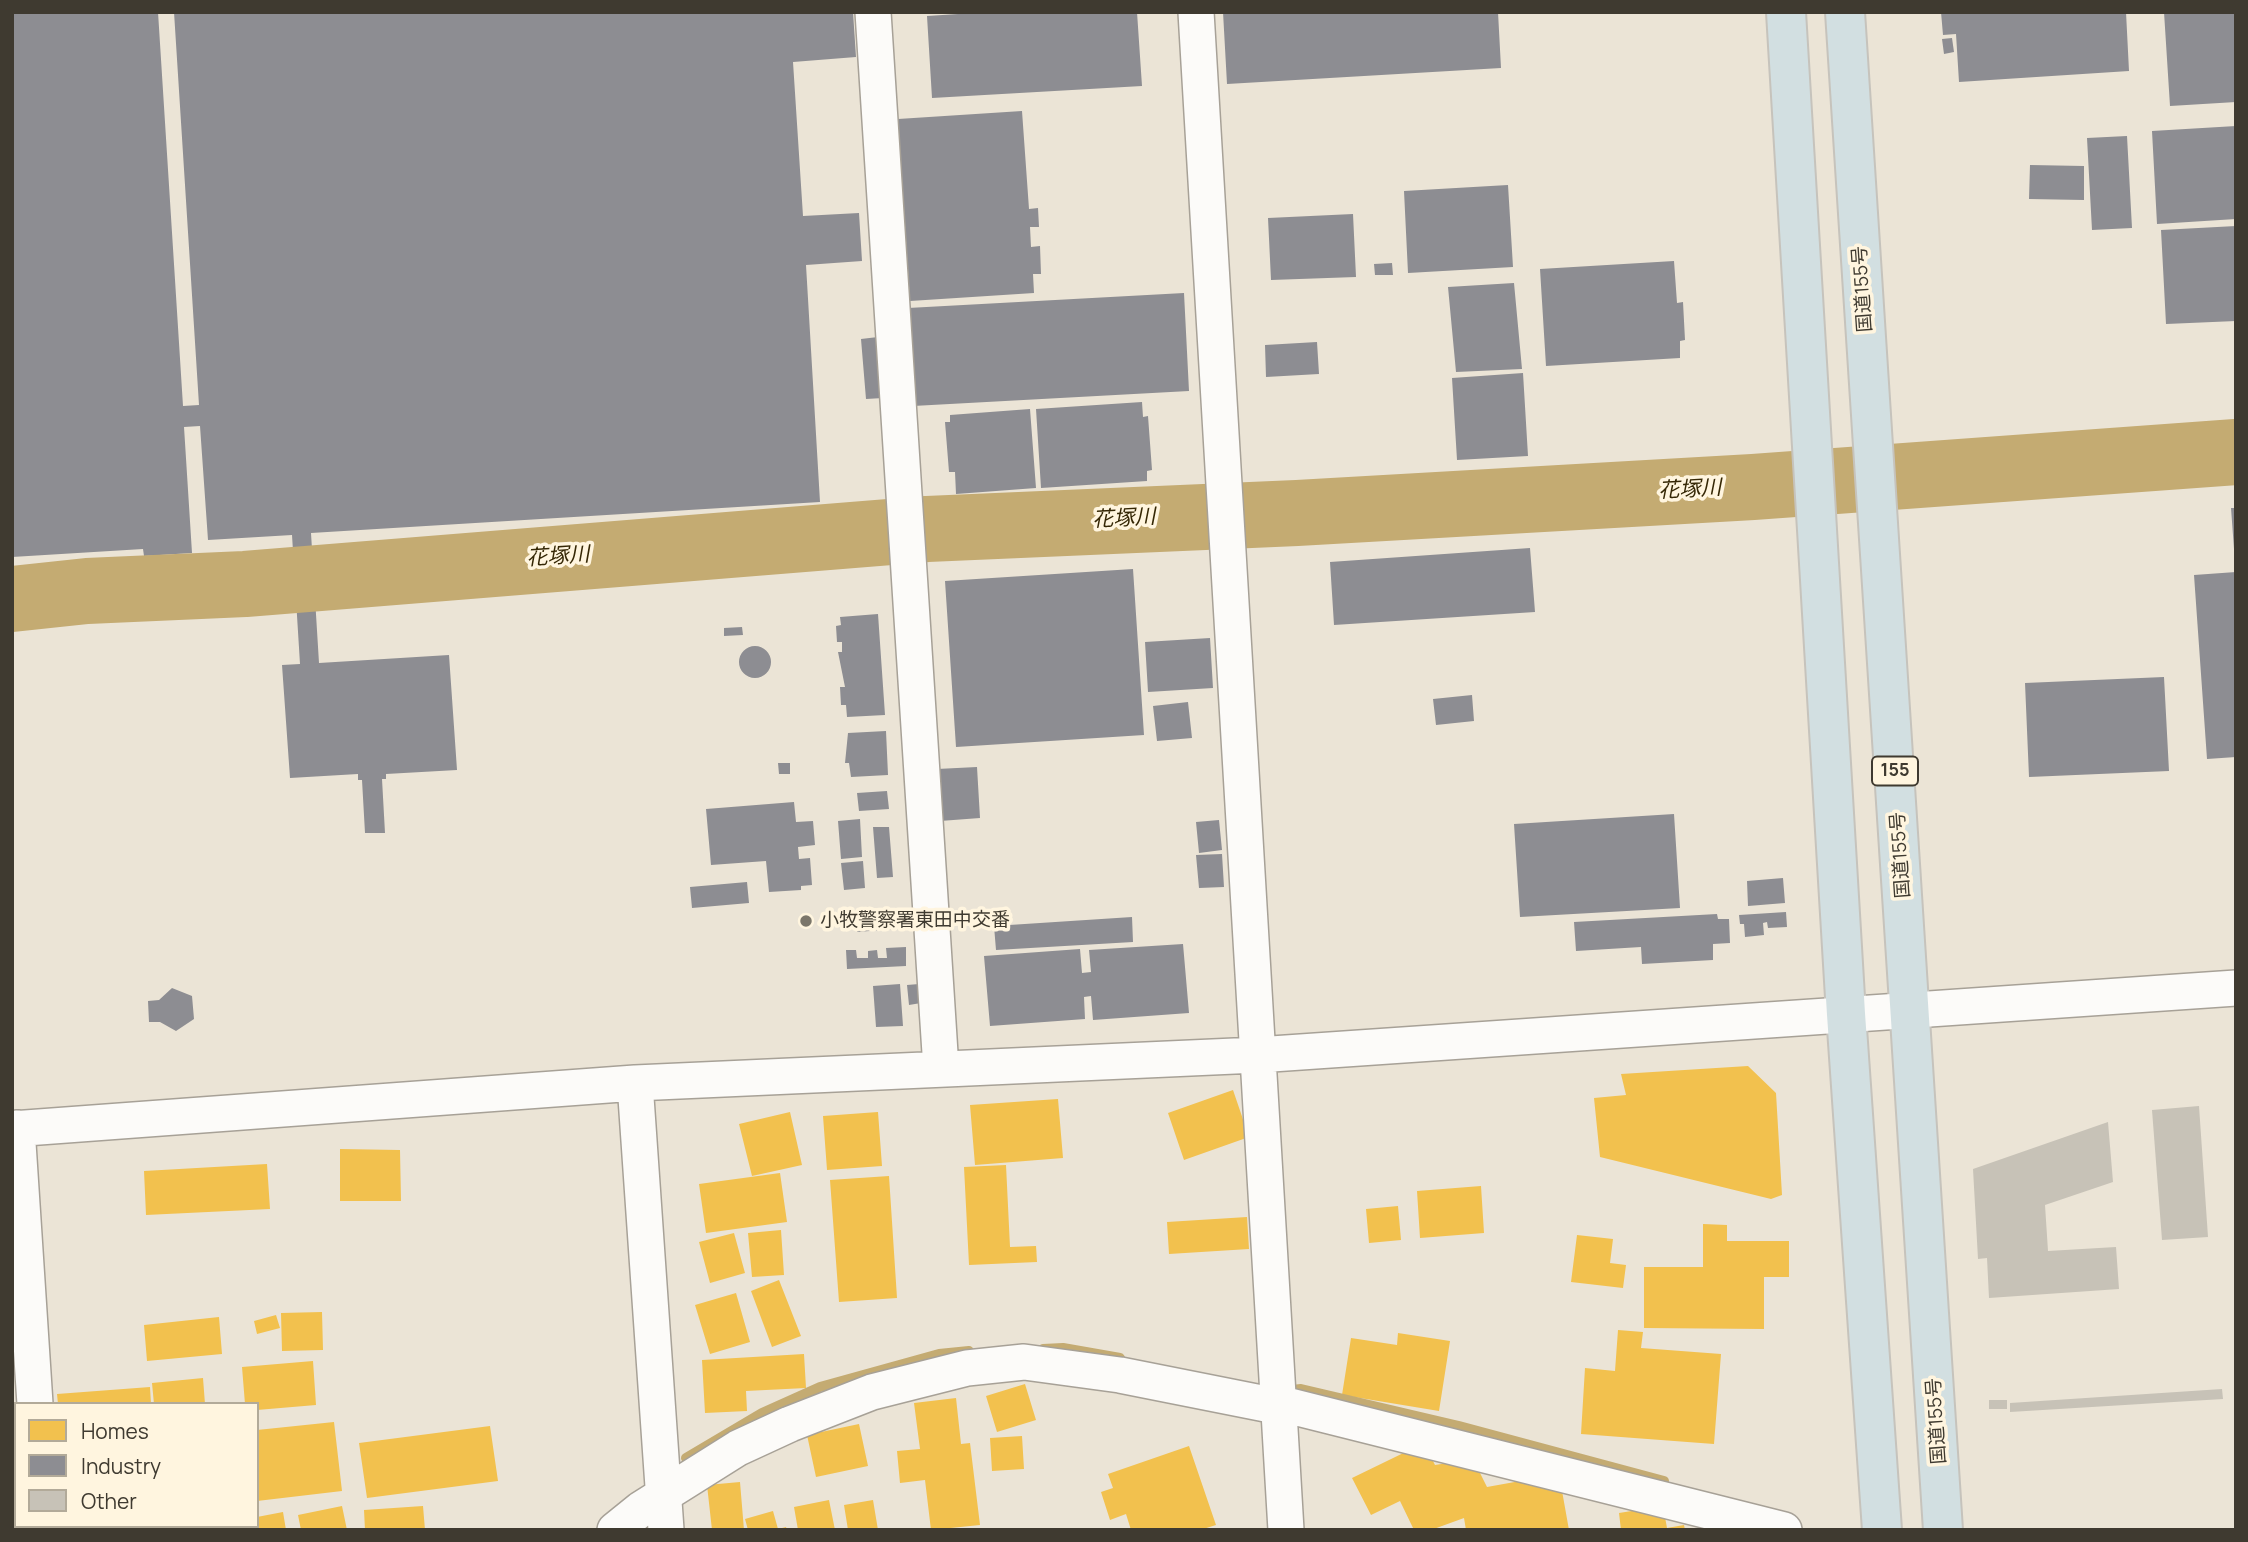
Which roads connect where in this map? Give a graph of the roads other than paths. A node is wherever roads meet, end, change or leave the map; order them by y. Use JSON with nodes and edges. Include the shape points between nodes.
{"nodes":[{"id":1,"x":873,"y":12,"type":"edge"},
{"id":2,"x":1196,"y":12,"type":"edge"},
{"id":3,"x":1786,"y":12,"type":"edge"},
{"id":4,"x":1844,"y":12,"type":"edge"},
{"id":5,"x":2236,"y":988,"type":"edge"},
{"id":6,"x":1911,"y":1010,"type":"junction"},
{"id":7,"x":1846,"y":1014,"type":"junction"},
{"id":8,"x":1257,"y":1055,"type":"junction"},
{"id":9,"x":941,"y":1069,"type":"junction"},
{"id":10,"x":635,"y":1083,"type":"junction"},
{"id":11,"x":15,"y":1129,"type":"edge"},
{"id":12,"x":35,"y":1402,"type":"edge"},
{"id":13,"x":1278,"y":1403,"type":"junction"},
{"id":14,"x":663,"y":1494,"type":"junction"},
{"id":15,"x":615,"y":1530,"type":"edge"},
{"id":16,"x":666,"y":1530,"type":"edge"},
{"id":17,"x":1286,"y":1530,"type":"edge"},
{"id":18,"x":1784,"y":1530,"type":"edge"},
{"id":19,"x":1882,"y":1530,"type":"edge"},
{"id":20,"x":1943,"y":1530,"type":"edge"}],
"edges":[{"from":1,"to":9,"type":"street"},
{"from":2,"to":8,"type":"street"},
{"from":3,"to":7,"type":"highway"},
{"from":4,"to":6,"type":"highway","name":"国道155号","number":"155"},
{"from":5,"to":6,"type":"street"},
{"from":6,"to":7,"type":"street"},
{"from":6,"to":20,"type":"highway","name":"国道155号","number":"155"},
{"from":7,"to":8,"type":"street"},
{"from":7,"to":19,"type":"highway"},
{"from":8,"to":9,"type":"street"},
{"from":8,"to":13,"type":"street"},
{"from":9,"to":10,"type":"street"},
{"from":10,"to":11,"type":"street"},
{"from":10,"to":14,"type":"street"},
{"from":11,"to":12,"type":"street"},
{"from":13,"to":14,"type":"street","via":[[1061,1366],[1024,1362],[967,1368],[872,1392],[790,1424],[738,1448]]},
{"from":13,"to":17,"type":"street"},
{"from":13,"to":18,"type":"street"},
{"from":14,"to":15,"type":"street"},
{"from":14,"to":16,"type":"street"}]}
